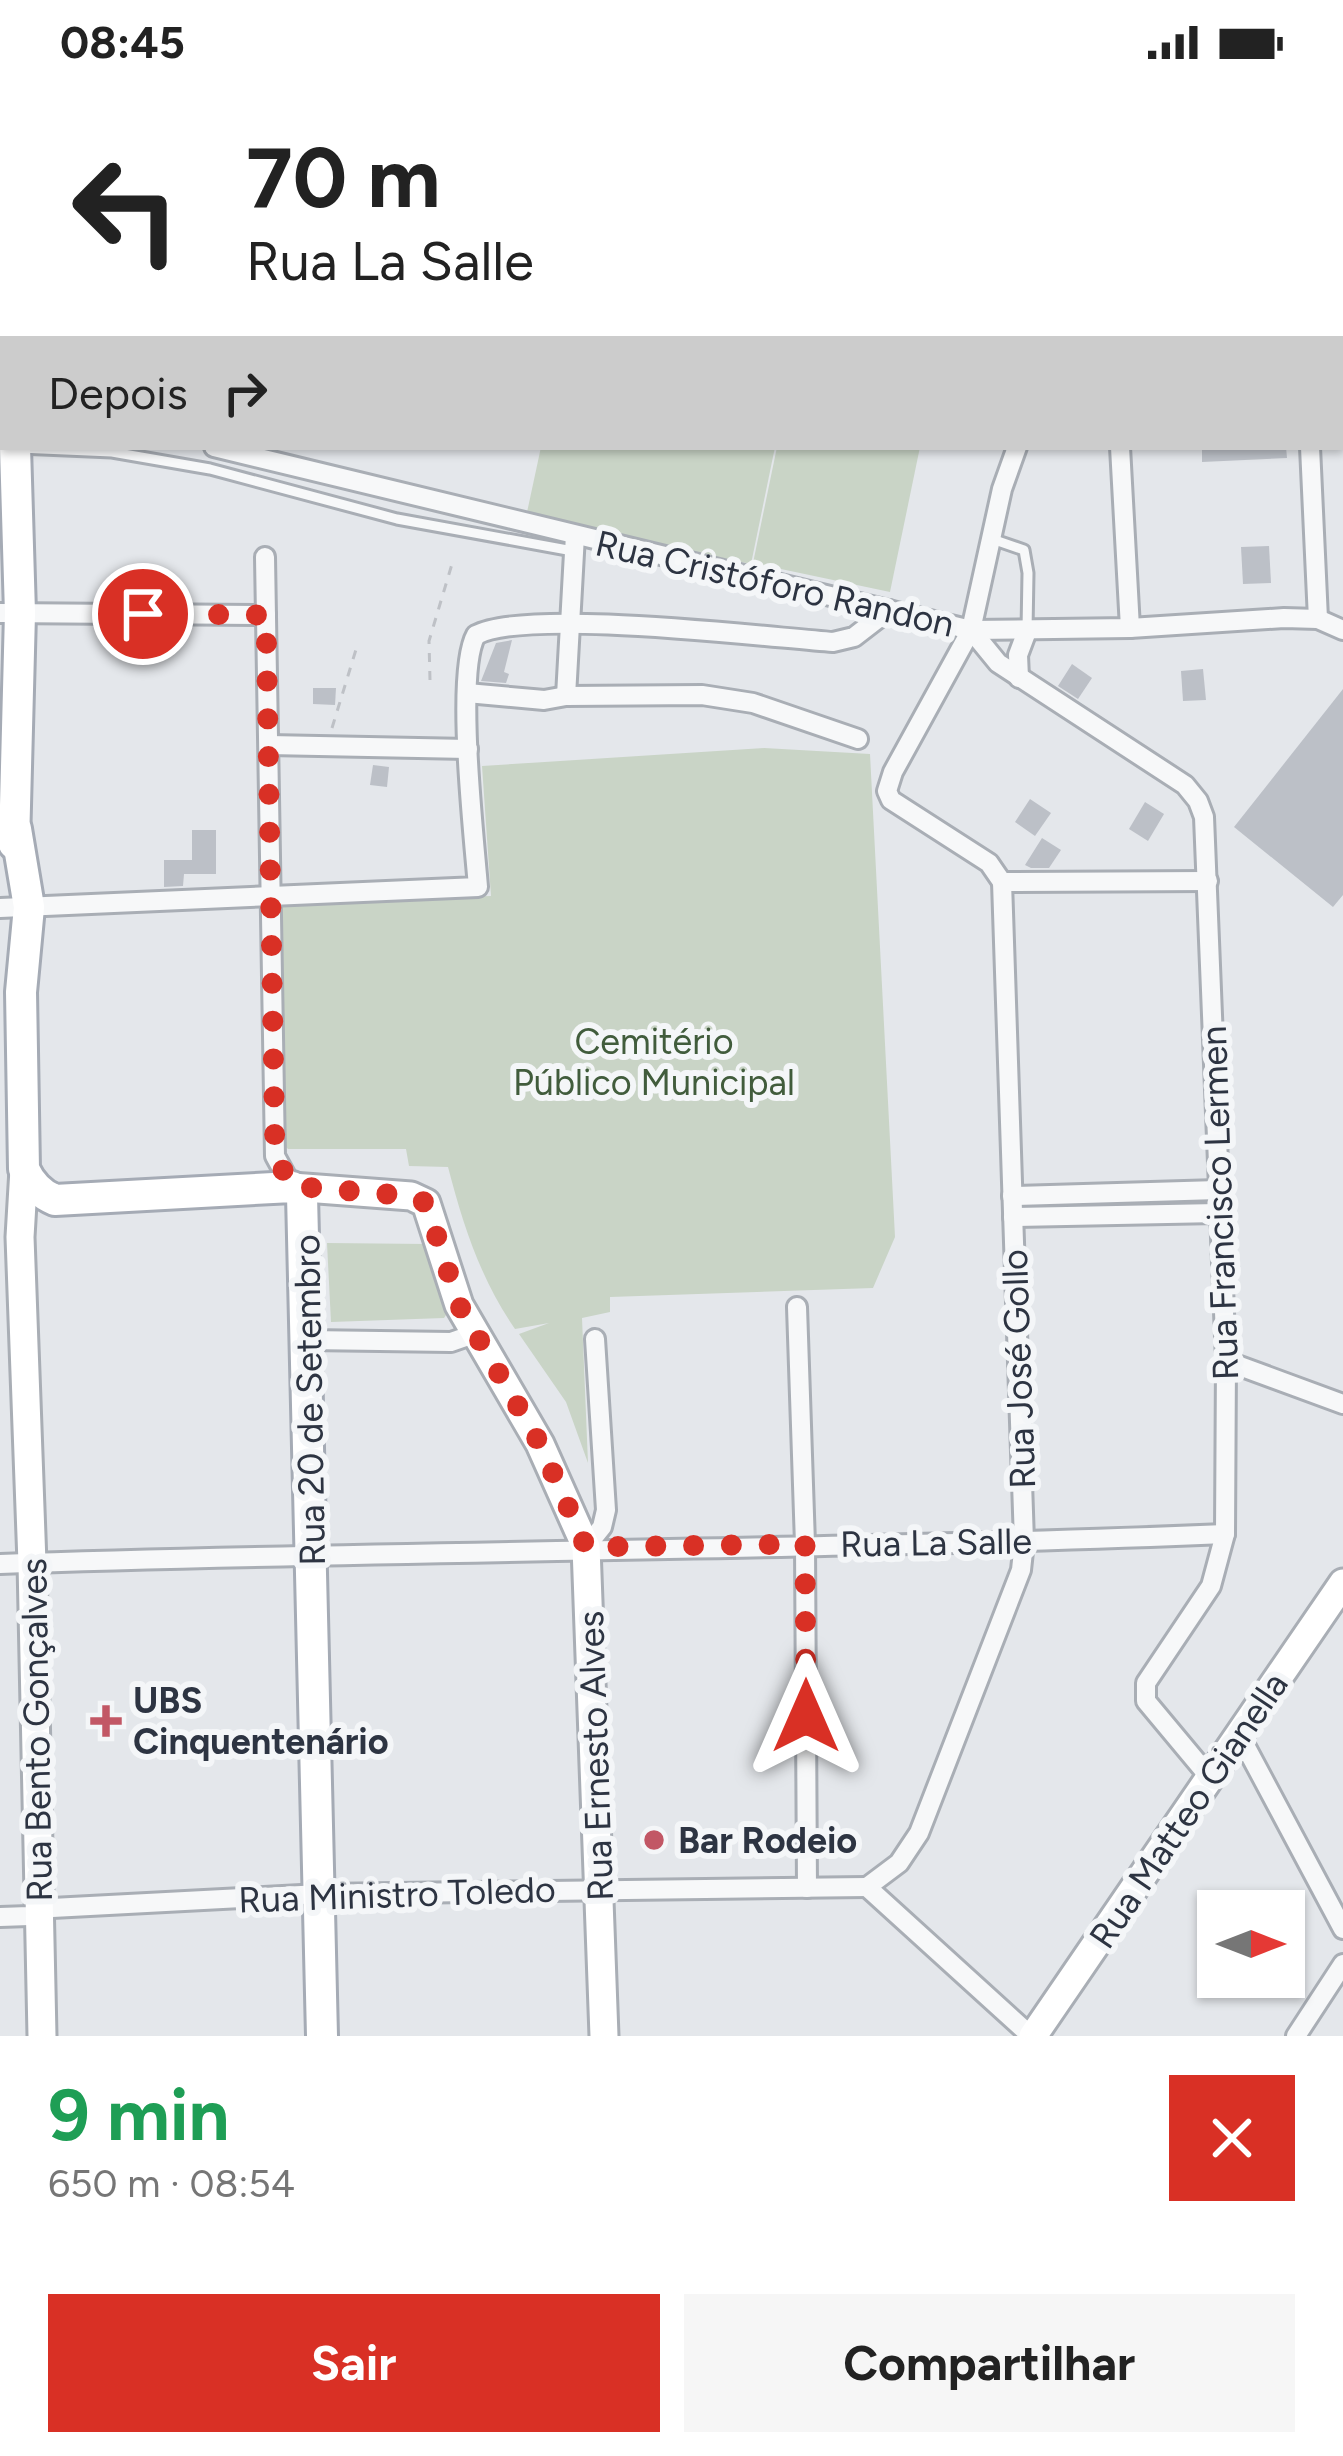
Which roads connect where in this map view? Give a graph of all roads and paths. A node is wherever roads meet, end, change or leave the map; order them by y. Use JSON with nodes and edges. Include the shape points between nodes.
{"nodes":[{"id":1,"x":15,"y":450,"type":"edge"},
{"id":2,"x":73,"y":450,"type":"edge"},
{"id":3,"x":225,"y":450,"type":"edge"},
{"id":4,"x":1016,"y":450,"type":"edge"},
{"id":5,"x":1120,"y":450,"type":"edge"},
{"id":6,"x":1310,"y":450,"type":"edge"},
{"id":7,"x":992,"y":539,"type":"junction"},
{"id":8,"x":574,"y":543,"type":"junction"},
{"id":9,"x":266,"y":557,"type":"dead end"},
{"id":10,"x":452,"y":564,"type":"dead end"},
{"id":11,"x":889,"y":610,"type":"junction"},
{"id":12,"x":10,"y":613,"type":"edge"},
{"id":13,"x":266,"y":615,"type":"junction"},
{"id":14,"x":1318,"y":619,"type":"junction"},
{"id":15,"x":568,"y":624,"type":"junction"},
{"id":16,"x":1130,"y":628,"type":"junction"},
{"id":17,"x":971,"y":630,"type":"junction"},
{"id":18,"x":1343,"y":630,"type":"edge"},
{"id":19,"x":1027,"y":631,"type":"junction"},
{"id":20,"x":358,"y":643,"type":"dead end"},
{"id":21,"x":1018,"y":678,"type":"junction"},
{"id":22,"x":430,"y":680,"type":"dead end"},
{"id":23,"x":467,"y":693,"type":"junction"},
{"id":24,"x":566,"y":696,"type":"junction"},
{"id":25,"x":858,"y":740,"type":"dead end"},
{"id":26,"x":269,"y":745,"type":"junction"},
{"id":27,"x":326,"y":747,"type":"junction"},
{"id":28,"x":468,"y":749,"type":"junction"},
{"id":29,"x":1208,"y":881,"type":"junction"},
{"id":30,"x":1002,"y":882,"type":"junction"},
{"id":31,"x":271,"y":898,"type":"junction"},
{"id":32,"x":13,"y":907,"type":"edge"},
{"id":33,"x":15,"y":1185,"type":"edge"},
{"id":34,"x":292,"y":1186,"type":"junction"},
{"id":35,"x":1218,"y":1190,"type":"junction"},
{"id":36,"x":1012,"y":1196,"type":"junction"},
{"id":37,"x":56,"y":1200,"type":"junction"},
{"id":38,"x":1219,"y":1213,"type":"junction"},
{"id":39,"x":1013,"y":1217,"type":"junction"},
{"id":40,"x":20,"y":1237,"type":"junction"},
{"id":41,"x":797,"y":1306,"type":"dead end"},
{"id":42,"x":474,"y":1334,"type":"junction"},
{"id":43,"x":595,"y":1339,"type":"dead end"},
{"id":44,"x":308,"y":1340,"type":"junction"},
{"id":45,"x":1226,"y":1361,"type":"junction"},
{"id":46,"x":1343,"y":1404,"type":"edge"},
{"id":47,"x":1225,"y":1534,"type":"junction"},
{"id":48,"x":1024,"y":1542,"type":"junction"},
{"id":49,"x":805,"y":1544,"type":"junction"},
{"id":50,"x":586,"y":1547,"type":"junction"},
{"id":51,"x":313,"y":1554,"type":"junction"},
{"id":52,"x":32,"y":1563,"type":"junction"},
{"id":53,"x":0,"y":1564,"type":"edge"},
{"id":54,"x":1343,"y":1583,"type":"edge"},
{"id":55,"x":1240,"y":1736,"type":"junction"},
{"id":56,"x":1211,"y":1778,"type":"junction"},
{"id":57,"x":867,"y":1887,"type":"junction"},
{"id":58,"x":600,"y":1888,"type":"junction"},
{"id":59,"x":807,"y":1888,"type":"junction"},
{"id":60,"x":320,"y":1894,"type":"junction"},
{"id":61,"x":39,"y":1911,"type":"junction"},
{"id":62,"x":0,"y":1917,"type":"edge"},
{"id":63,"x":1343,"y":1929,"type":"edge"},
{"id":64,"x":1343,"y":1964,"type":"edge"},
{"id":65,"x":1040,"y":2030,"type":"edge"},
{"id":66,"x":42,"y":2036,"type":"edge"},
{"id":67,"x":322,"y":2036,"type":"edge"},
{"id":68,"x":604,"y":2036,"type":"edge"},
{"id":69,"x":1296,"y":2036,"type":"edge"}],
"edges":[{"from":1,"to":12,"type":"main road","name":"Rua Bento Gonçalves"},
{"from":2,"to":8,"type":"lane","via":[[210,470],[397,519]]},
{"from":3,"to":8,"type":"street","name":"Rua Cristóforo Randon"},
{"from":4,"to":7,"type":"street"},
{"from":5,"to":16,"type":"street"},
{"from":6,"to":14,"type":"street"},
{"from":7,"to":17,"type":"street"},
{"from":7,"to":19,"type":"lane","via":[[1024,550]]},
{"from":8,"to":11,"type":"street","name":"Rua Cristóforo Randon"},
{"from":8,"to":15,"type":"street"},
{"from":9,"to":13,"type":"street","name":"Rua 20 de Setembro"},
{"from":10,"to":22,"type":"path","via":[[429,641]]},
{"from":11,"to":15,"type":"street","via":[[854,637],[832,642]]},
{"from":11,"to":17,"type":"street","name":"Rua Cristóforo Randon"},
{"from":12,"to":13,"type":"street"},
{"from":12,"to":32,"type":"main road","name":"Rua Bento Gonçalves"},
{"from":13,"to":26,"type":"street","name":"Rua 20 de Setembro"},
{"from":14,"to":16,"type":"street","name":"Rua Cristóforo Randon"},
{"from":14,"to":18,"type":"street","name":"Rua Cristóforo Randon"},
{"from":15,"to":23,"type":"street","via":[[504,624],[476,634]]},
{"from":15,"to":24,"type":"street"},
{"from":16,"to":19,"type":"street","name":"Rua Cristóforo Randon"},
{"from":17,"to":19,"type":"street","name":"Rua Cristóforo Randon"},
{"from":17,"to":21,"type":"street","name":"Rua Francisco Lermen"},
{"from":17,"to":30,"type":"street","via":[[887,791],[989,863]]},
{"from":19,"to":21,"type":"street"},
{"from":20,"to":27,"type":"path"},
{"from":21,"to":29,"type":"street","name":"Rua Francisco Lermen","via":[[1185,785],[1204,817]]},
{"from":23,"to":24,"type":"street"},
{"from":23,"to":28,"type":"street"},
{"from":24,"to":25,"type":"street","via":[[702,695],[753,703]]},
{"from":26,"to":27,"type":"street"},
{"from":26,"to":31,"type":"street","name":"Rua 20 de Setembro"},
{"from":27,"to":28,"type":"street"},
{"from":28,"to":31,"type":"street","via":[[478,887]]},
{"from":29,"to":30,"type":"street"},
{"from":29,"to":35,"type":"street","name":"Rua Francisco Lermen"},
{"from":30,"to":36,"type":"street","name":"Rua José Gollo"},
{"from":31,"to":32,"type":"street"},
{"from":31,"to":34,"type":"street","name":"Rua 20 de Setembro","via":[[275,1156]]},
{"from":32,"to":33,"type":"main road","name":"Rua Bento Gonçalves","via":[[21,992]]},
{"from":33,"to":37,"type":"main road"},
{"from":33,"to":40,"type":"street","name":"Rua Bento Gonçalves"},
{"from":34,"to":37,"type":"main road"},
{"from":34,"to":42,"type":"street","via":[[421,1198]]},
{"from":34,"to":44,"type":"main road","name":"Rua 20 de Setembro","via":[[305,1208]]},
{"from":35,"to":36,"type":"street"},
{"from":35,"to":38,"type":"street","name":"Rua Francisco Lermen"},
{"from":36,"to":39,"type":"street","name":"Rua José Gollo"},
{"from":37,"to":40,"type":"street"},
{"from":38,"to":39,"type":"street"},
{"from":38,"to":45,"type":"street","name":"Rua Francisco Lermen"},
{"from":39,"to":48,"type":"street","name":"Rua José Gollo"},
{"from":40,"to":52,"type":"street","name":"Rua Bento Gonçalves"},
{"from":41,"to":49,"type":"street"},
{"from":42,"to":44,"type":"street","via":[[451,1342]]},
{"from":42,"to":50,"type":"street","via":[[540,1444]]},
{"from":43,"to":50,"type":"street","name":"Rua Ernesto Alves","via":[[605,1510]]},
{"from":44,"to":51,"type":"main road","name":"Rua 20 de Setembro"},
{"from":45,"to":46,"type":"street"},
{"from":45,"to":47,"type":"street","name":"Rua Francisco Lermen"},
{"from":47,"to":48,"type":"street","name":"Rua La Salle"},
{"from":47,"to":56,"type":"street","name":"Rua Francisco Lermen","via":[[1211,1586],[1145,1692]]},
{"from":48,"to":49,"type":"street","name":"Rua La Salle"},
{"from":48,"to":57,"type":"street","name":"Rua José Gollo","via":[[1011,1600],[919,1833],[899,1863]]},
{"from":49,"to":50,"type":"street","name":"Rua La Salle"},
{"from":49,"to":59,"type":"street"},
{"from":50,"to":51,"type":"street","name":"Rua La Salle"},
{"from":50,"to":58,"type":"street","name":"Rua Ernesto Alves"},
{"from":51,"to":52,"type":"street","name":"Rua La Salle"},
{"from":51,"to":60,"type":"main road","name":"Rua 20 de Setembro"},
{"from":52,"to":53,"type":"street","name":"Rua La Salle"},
{"from":52,"to":61,"type":"street","name":"Rua Bento Gonçalves"},
{"from":54,"to":55,"type":"street","name":"Rua Matteo Gianella"},
{"from":55,"to":56,"type":"street","name":"Rua Matteo Gianella"},
{"from":55,"to":63,"type":"street"},
{"from":56,"to":65,"type":"street","name":"Rua Matteo Gianella"},
{"from":57,"to":59,"type":"street","name":"Rua Ministro Toledo"},
{"from":57,"to":65,"type":"street"},
{"from":58,"to":59,"type":"street","name":"Rua Ministro Toledo"},
{"from":58,"to":60,"type":"street","name":"Rua Ministro Toledo"},
{"from":58,"to":68,"type":"street","name":"Rua Ernesto Alves"},
{"from":60,"to":61,"type":"street","name":"Rua Ministro Toledo"},
{"from":60,"to":67,"type":"main road","name":"Rua 20 de Setembro"},
{"from":61,"to":62,"type":"street","name":"Rua Ministro Toledo"},
{"from":61,"to":66,"type":"street","name":"Rua Bento Gonçalves"},
{"from":64,"to":69,"type":"street"}]}
